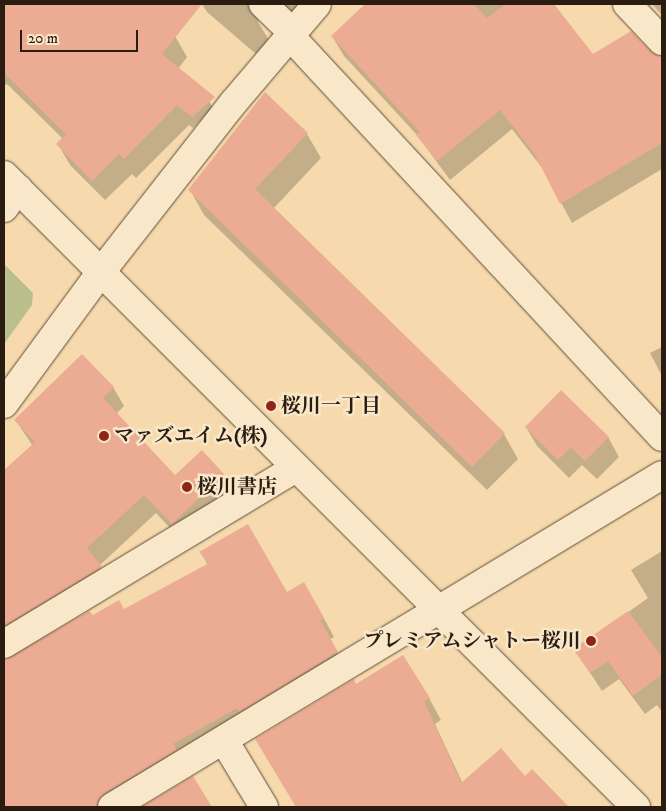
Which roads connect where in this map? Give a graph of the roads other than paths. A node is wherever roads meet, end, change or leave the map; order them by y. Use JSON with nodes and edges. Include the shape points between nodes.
{"nodes":[{"id":1,"x":263,"y":4,"type":"edge"},
{"id":2,"x":317,"y":4,"type":"edge"},
{"id":3,"x":627,"y":4,"type":"edge"},
{"id":4,"x":292,"y":34,"type":"junction"},
{"id":5,"x":662,"y":41,"type":"edge"},
{"id":6,"x":8,"y":191,"type":"edge"},
{"id":7,"x":101,"y":272,"type":"junction"},
{"id":8,"x":4,"y":404,"type":"edge"},
{"id":9,"x":662,"y":437,"type":"edge"},
{"id":10,"x":294,"y":469,"type":"junction"},
{"id":11,"x":662,"y":475,"type":"edge"},
{"id":12,"x":438,"y":612,"type":"junction"},
{"id":13,"x":4,"y":644,"type":"edge"},
{"id":14,"x":225,"y":742,"type":"junction"},
{"id":15,"x":112,"y":807,"type":"edge"},
{"id":16,"x":264,"y":807,"type":"edge"},
{"id":17,"x":636,"y":807,"type":"edge"}],
"edges":[{"from":1,"to":4,"type":"street"},
{"from":2,"to":4,"type":"street"},
{"from":3,"to":5,"type":"street"},
{"from":4,"to":7,"type":"street","via":[[234,102]]},
{"from":4,"to":9,"type":"street"},
{"from":6,"to":7,"type":"street"},
{"from":7,"to":8,"type":"street"},
{"from":7,"to":10,"type":"street"},
{"from":10,"to":12,"type":"street"},
{"from":10,"to":13,"type":"street"},
{"from":11,"to":12,"type":"street"},
{"from":12,"to":14,"type":"street"},
{"from":12,"to":17,"type":"street"},
{"from":14,"to":15,"type":"street"},
{"from":14,"to":16,"type":"street"}]}
